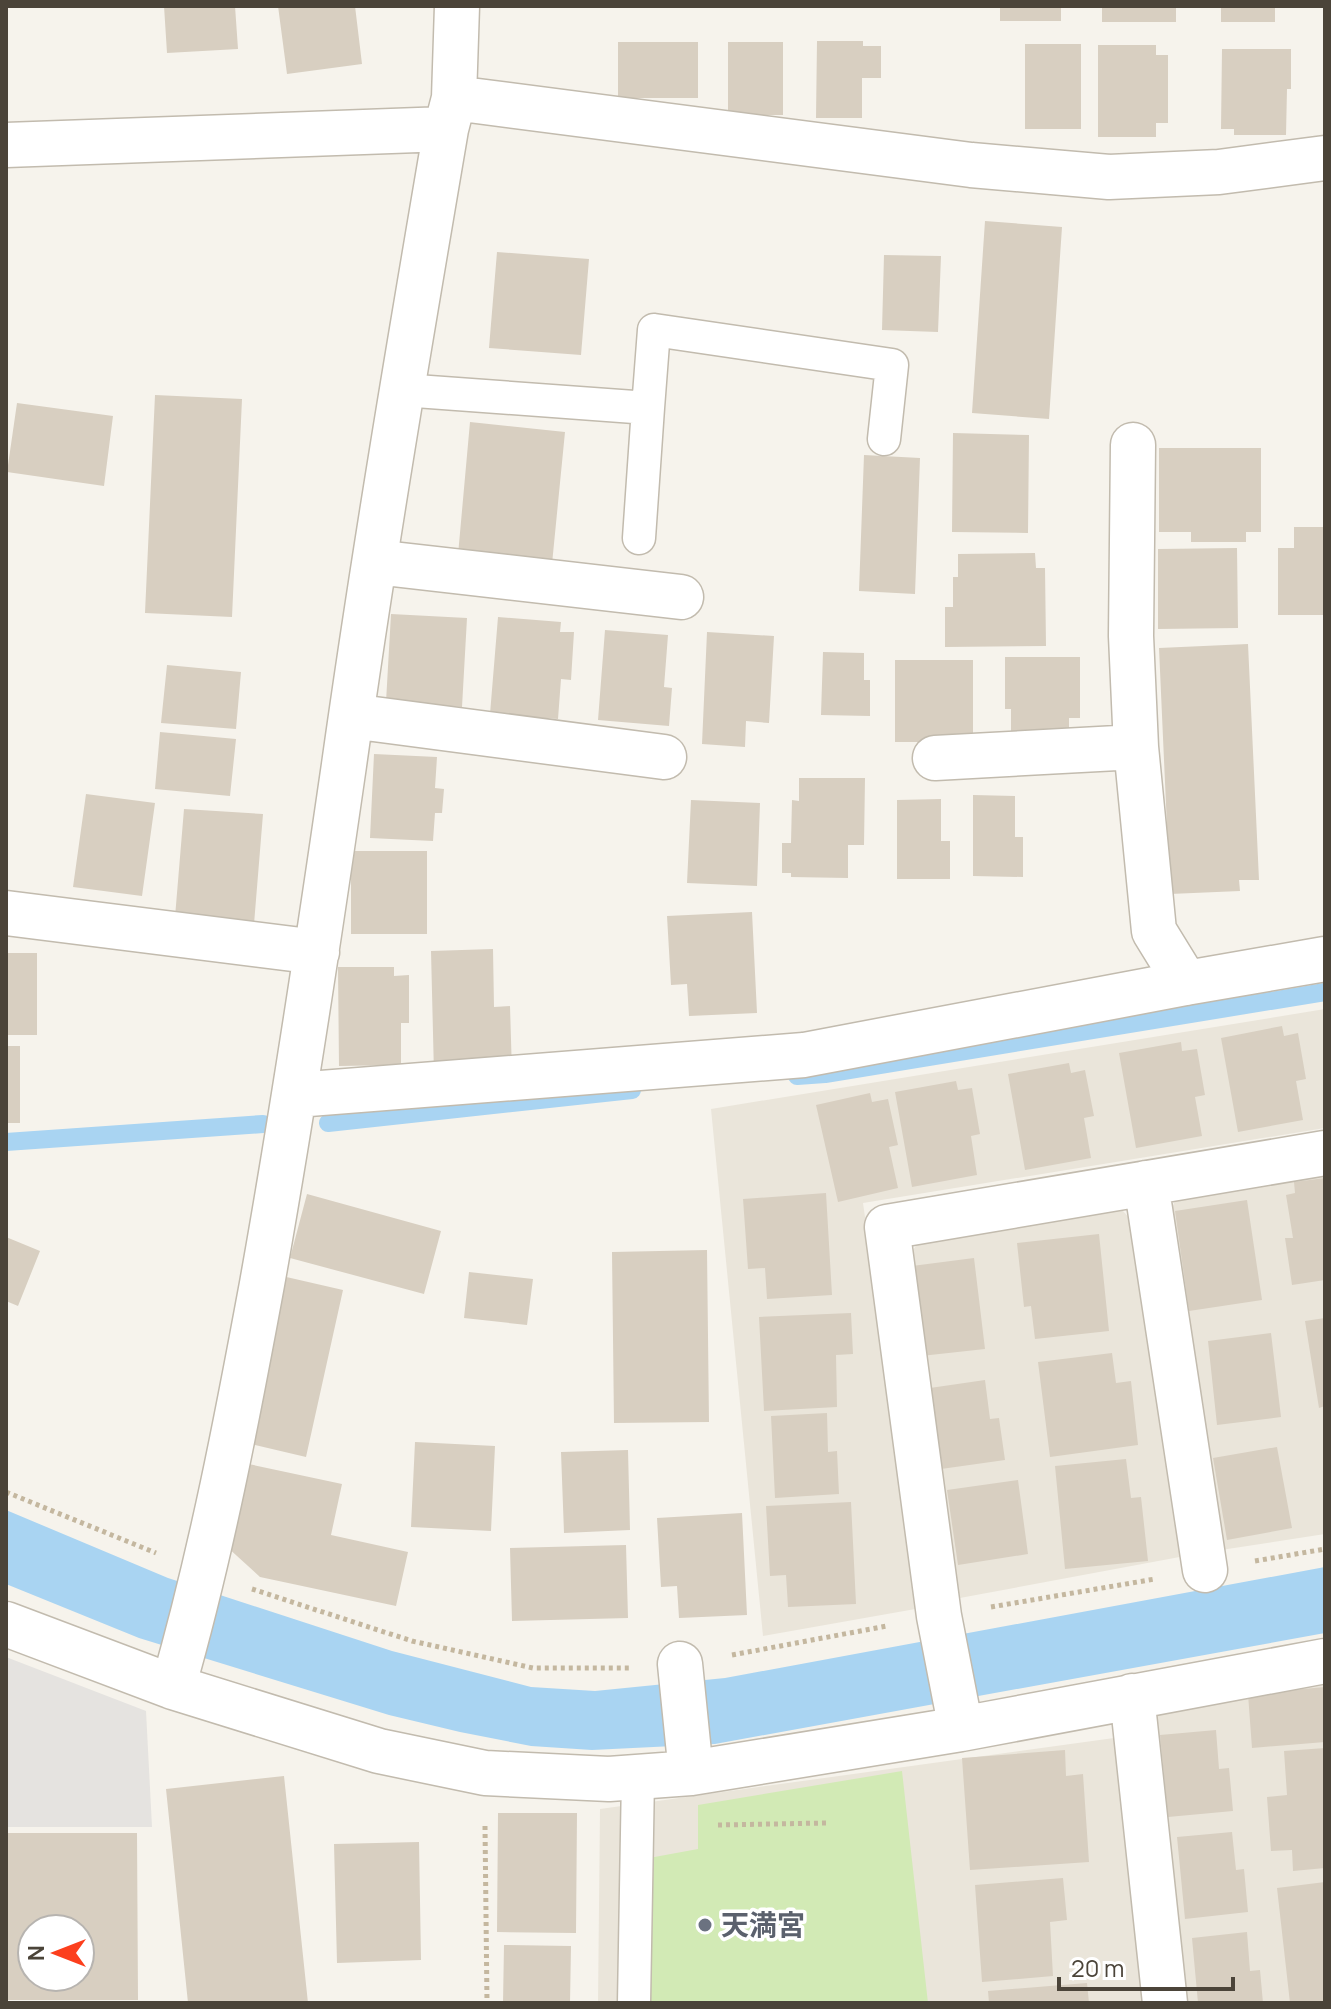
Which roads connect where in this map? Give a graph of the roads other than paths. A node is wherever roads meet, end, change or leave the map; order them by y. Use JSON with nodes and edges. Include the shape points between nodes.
{"nodes":[{"id":1,"x":457,"y":6,"type":"edge"},
{"id":2,"x":450,"y":113,"type":"junction"},
{"id":3,"x":6,"y":145,"type":"edge"},
{"id":4,"x":1325,"y":158,"type":"edge"},
{"id":5,"x":402,"y":390,"type":"junction"},
{"id":6,"x":648,"y":408,"type":"junction"},
{"id":7,"x":884,"y":439,"type":"dead end"},
{"id":8,"x":1133,"y":445,"type":"dead end"},
{"id":9,"x":639,"y":538,"type":"dead end"},
{"id":10,"x":375,"y":562,"type":"junction"},
{"id":11,"x":681,"y":597,"type":"dead end"},
{"id":12,"x":351,"y":716,"type":"junction"},
{"id":13,"x":1136,"y":747,"type":"junction"},
{"id":14,"x":664,"y":757,"type":"dead end"},
{"id":15,"x":935,"y":758,"type":"dead end"},
{"id":16,"x":6,"y":913,"type":"edge"},
{"id":17,"x":317,"y":952,"type":"junction"},
{"id":18,"x":1325,"y":959,"type":"edge"},
{"id":19,"x":1186,"y":983,"type":"junction"},
{"id":20,"x":296,"y":1095,"type":"junction"},
{"id":21,"x":1325,"y":1153,"type":"edge"},
{"id":22,"x":1146,"y":1183,"type":"junction"},
{"id":23,"x":1205,"y":1570,"type":"road end"},
{"id":24,"x":6,"y":1624,"type":"edge"},
{"id":25,"x":1325,"y":1661,"type":"edge"},
{"id":26,"x":681,"y":1671,"type":"road end"},
{"id":27,"x":178,"y":1672,"type":"junction"},
{"id":28,"x":1132,"y":1696,"type":"junction"},
{"id":29,"x":959,"y":1719,"type":"junction"},
{"id":30,"x":690,"y":1762,"type":"junction"},
{"id":31,"x":638,"y":1777,"type":"junction"},
{"id":32,"x":634,"y":2003,"type":"edge"},
{"id":33,"x":1165,"y":2003,"type":"edge"}],
"edges":[{"from":1,"to":2,"type":"street"},
{"from":2,"to":3,"type":"street"},
{"from":2,"to":4,"type":"street","via":[[1109,177],[1219,172]]},
{"from":2,"to":5,"type":"street"},
{"from":5,"to":6,"type":"lane"},
{"from":5,"to":10,"type":"street"},
{"from":6,"to":7,"type":"lane","via":[[654,330],[892,365]]},
{"from":6,"to":9,"type":"lane"},
{"from":8,"to":13,"type":"street"},
{"from":10,"to":11,"type":"street"},
{"from":10,"to":12,"type":"street"},
{"from":12,"to":14,"type":"street"},
{"from":12,"to":17,"type":"street"},
{"from":13,"to":15,"type":"street"},
{"from":13,"to":19,"type":"street","via":[[1154,931]]},
{"from":16,"to":17,"type":"street"},
{"from":17,"to":20,"type":"street"},
{"from":18,"to":19,"type":"street"},
{"from":19,"to":20,"type":"street","via":[[804,1055]]},
{"from":20,"to":27,"type":"street","via":[[204,1579]]},
{"from":21,"to":22,"type":"street"},
{"from":22,"to":23,"type":"street"},
{"from":22,"to":29,"type":"street","via":[[887,1227],[941,1624]]},
{"from":24,"to":27,"type":"street"},
{"from":25,"to":28,"type":"street"},
{"from":26,"to":30,"type":"street"},
{"from":27,"to":31,"type":"street","via":[[379,1751],[485,1773]]},
{"from":28,"to":29,"type":"street"},
{"from":28,"to":33,"type":"street"},
{"from":29,"to":30,"type":"street"},
{"from":30,"to":31,"type":"street"},
{"from":31,"to":32,"type":"lane"}]}
